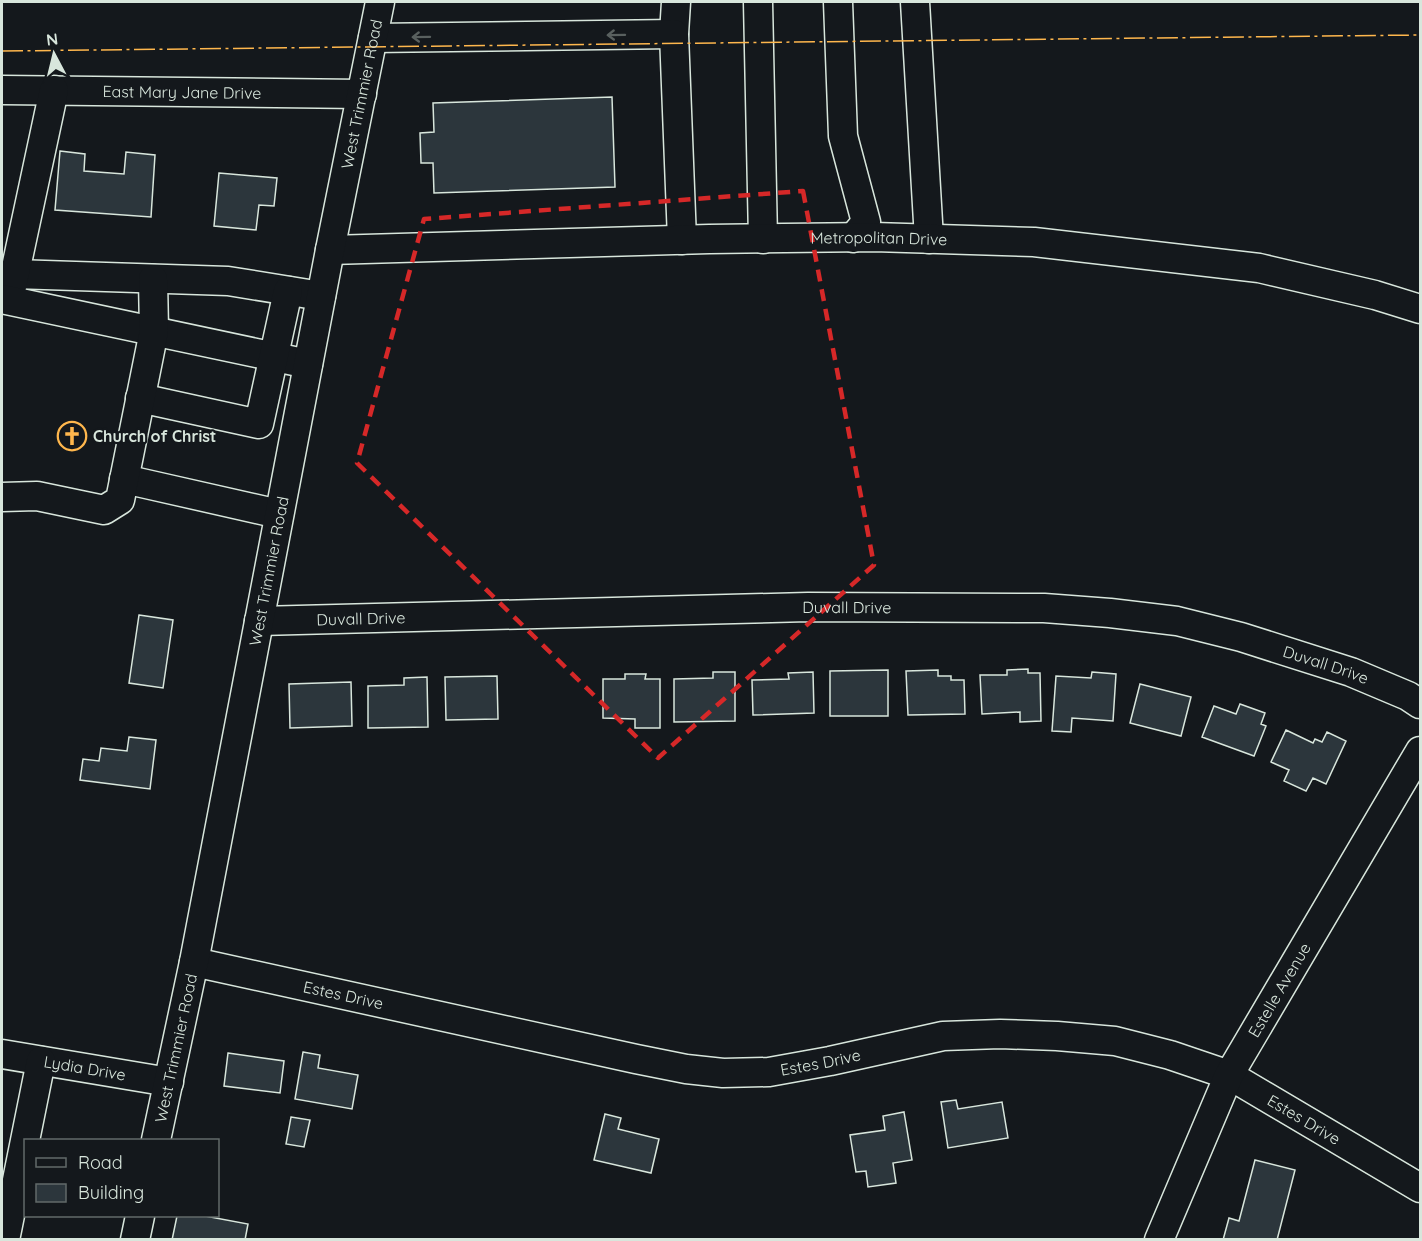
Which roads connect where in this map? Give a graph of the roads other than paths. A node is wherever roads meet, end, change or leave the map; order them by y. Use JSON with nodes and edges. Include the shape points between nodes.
{"nodes":[{"id":1,"x":380,"y":2,"type":"edge"},
{"id":2,"x":676,"y":2,"type":"edge"},
{"id":3,"x":758,"y":2,"type":"edge"},
{"id":4,"x":838,"y":2,"type":"edge"},
{"id":5,"x":915,"y":2,"type":"edge"},
{"id":6,"x":674,"y":34,"type":"junction"},
{"id":7,"x":373,"y":38,"type":"junction"},
{"id":8,"x":2,"y":90,"type":"edge"},
{"id":9,"x":54,"y":90,"type":"junction"},
{"id":10,"x":362,"y":94,"type":"junction"},
{"id":11,"x":853,"y":238,"type":"junction"},
{"id":12,"x":763,"y":239,"type":"junction"},
{"id":13,"x":929,"y":239,"type":"junction"},
{"id":14,"x":682,"y":240,"type":"junction"},
{"id":15,"x":330,"y":250,"type":"junction"},
{"id":16,"x":153,"y":279,"type":"junction"},
{"id":17,"x":8,"y":291,"type":"edge"},
{"id":18,"x":288,"y":291,"type":"junction"},
{"id":19,"x":321,"y":297,"type":"junction"},
{"id":20,"x":1420,"y":309,"type":"edge"},
{"id":21,"x":154,"y":331,"type":"junction"},
{"id":22,"x":274,"y":357,"type":"junction"},
{"id":23,"x":308,"y":364,"type":"junction"},
{"id":24,"x":140,"y":398,"type":"junction"},
{"id":25,"x":124,"y":479,"type":"junction"},
{"id":26,"x":2,"y":497,"type":"edge"},
{"id":27,"x":279,"y":514,"type":"junction"},
{"id":28,"x":259,"y":621,"type":"junction"},
{"id":29,"x":1420,"y":704,"type":"edge"},
{"id":30,"x":1420,"y":751,"type":"edge"},
{"id":31,"x":194,"y":962,"type":"junction"},
{"id":32,"x":2,"y":1054,"type":"edge"},
{"id":33,"x":41,"y":1061,"type":"junction"},
{"id":34,"x":1229,"y":1075,"type":"junction"},
{"id":35,"x":169,"y":1082,"type":"junction"},
{"id":36,"x":25,"y":1139,"type":"edge"},
{"id":37,"x":156,"y":1139,"type":"edge"},
{"id":38,"x":24,"y":1145,"type":"edge"},
{"id":39,"x":1420,"y":1188,"type":"edge"},
{"id":40,"x":140,"y":1217,"type":"edge"},
{"id":41,"x":5,"y":1239,"type":"edge"},
{"id":42,"x":135,"y":1239,"type":"edge"},
{"id":43,"x":1159,"y":1239,"type":"edge"}],
"edges":[{"from":1,"to":7,"type":"street","name":"West Trimmier Road"},
{"from":2,"to":6,"type":"street"},
{"from":3,"to":12,"type":"street"},
{"from":4,"to":11,"type":"street","via":[[843,136],[866,222]]},
{"from":5,"to":13,"type":"street"},
{"from":6,"to":7,"type":"street","one_way":true},
{"from":6,"to":14,"type":"street"},
{"from":7,"to":10,"type":"street","name":"West Trimmier Road"},
{"from":8,"to":9,"type":"street","name":"East Mary Jane Drive"},
{"from":9,"to":10,"type":"street","name":"East Mary Jane Drive"},
{"from":9,"to":17,"type":"street"},
{"from":10,"to":15,"type":"street","name":"West Trimmier Road"},
{"from":11,"to":12,"type":"street","name":"Metropolitan Drive"},
{"from":11,"to":13,"type":"street","name":"Metropolitan Drive"},
{"from":12,"to":14,"type":"street","name":"Metropolitan Drive"},
{"from":13,"to":20,"type":"street","name":"Metropolitan Drive","via":[[1034,242],[1258,268]]},
{"from":14,"to":15,"type":"street","name":"Metropolitan Drive"},
{"from":15,"to":19,"type":"street","name":"West Trimmier Road"},
{"from":16,"to":17,"type":"street"},
{"from":16,"to":18,"type":"street","via":[[228,281]]},
{"from":16,"to":21,"type":"street"},
{"from":17,"to":21,"type":"street"},
{"from":18,"to":19,"type":"street"},
{"from":18,"to":22,"type":"street"},
{"from":19,"to":23,"type":"street","name":"West Trimmier Road"},
{"from":21,"to":22,"type":"street"},
{"from":21,"to":24,"type":"street"},
{"from":22,"to":23,"type":"street"},
{"from":22,"to":24,"type":"street","via":[[259,424]]},
{"from":23,"to":27,"type":"street","name":"West Trimmier Road"},
{"from":24,"to":25,"type":"street"},
{"from":25,"to":26,"type":"street","via":[[120,500],[105,510],[37,496]]},
{"from":25,"to":27,"type":"street"},
{"from":27,"to":28,"type":"street","name":"West Trimmier Road"},
{"from":28,"to":29,"type":"street","name":"Duvall Drive","via":[[808,607],[1055,609],[1177,621],[1241,637],[1351,672]]},
{"from":28,"to":31,"type":"street","name":"West Trimmier Road"},
{"from":30,"to":34,"type":"street","name":"Estelle Avenue"},
{"from":31,"to":34,"type":"street","name":"Estes Drive","via":[[686,1069],[768,1072],[943,1036],[1000,1034],[1115,1041]]},
{"from":31,"to":35,"type":"street","name":"West Trimmier Road"},
{"from":32,"to":33,"type":"street","name":"Lydia Drive"},
{"from":33,"to":35,"type":"street","name":"Lydia Drive"},
{"from":33,"to":36,"type":"street"},
{"from":34,"to":39,"type":"street","name":"Estes Drive"},
{"from":34,"to":43,"type":"street","name":"Estelle Avenue"},
{"from":35,"to":37,"type":"street","name":"West Trimmier Road"},
{"from":38,"to":41,"type":"street"},
{"from":40,"to":42,"type":"street"}]}
